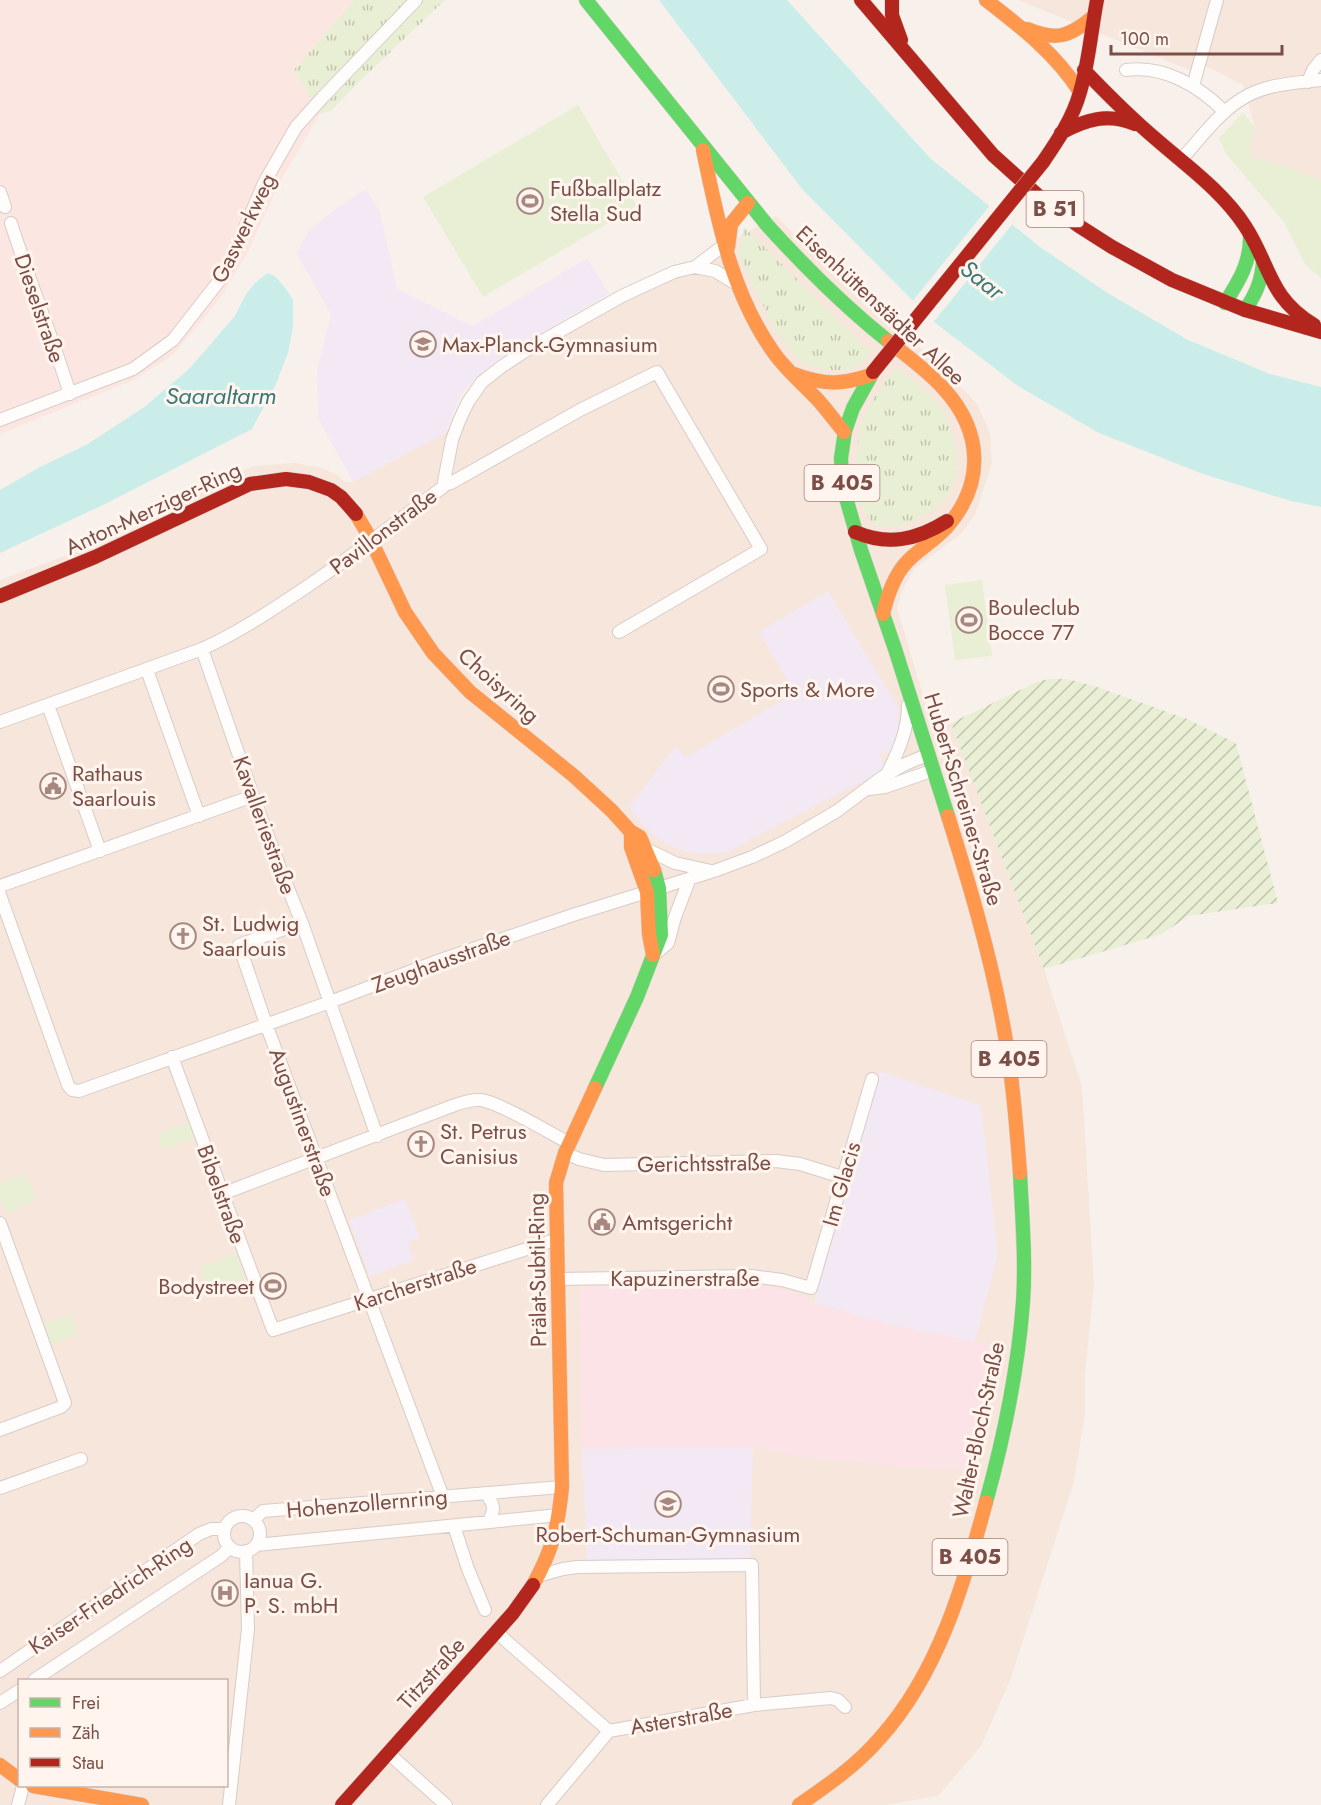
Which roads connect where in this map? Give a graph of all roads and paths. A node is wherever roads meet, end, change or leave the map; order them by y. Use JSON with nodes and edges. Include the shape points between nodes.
{"nodes":[{"id":1,"x":416,"y":0,"type":"edge"},
{"id":2,"x":586,"y":0,"type":"edge"},
{"id":3,"x":861,"y":0,"type":"edge"},
{"id":4,"x":892,"y":0,"type":"edge"},
{"id":5,"x":986,"y":0,"type":"edge"},
{"id":6,"x":1097,"y":0,"type":"edge"},
{"id":7,"x":1217,"y":0,"type":"edge"},
{"id":8,"x":1093,"y":17,"type":"junction"},
{"id":9,"x":1019,"y":26,"type":"junction"},
{"id":10,"x":907,"y":53,"type":"junction"},
{"id":11,"x":1321,"y":60,"type":"edge"},
{"id":12,"x":1084,"y":70,"type":"junction"},
{"id":13,"x":1125,"y":70,"type":"dead end"},
{"id":14,"x":1315,"y":81,"type":"edge"},
{"id":15,"x":1193,"y":86,"type":"junction"},
{"id":16,"x":1080,"y":92,"type":"junction"},
{"id":17,"x":1225,"y":112,"type":"junction"},
{"id":18,"x":1142,"y":127,"type":"junction"},
{"id":19,"x":1061,"y":133,"type":"junction"},
{"id":20,"x":702,"y":146,"type":"junction"},
{"id":21,"x":1181,"y":160,"type":"junction"},
{"id":22,"x":0,"y":192,"type":"edge"},
{"id":23,"x":748,"y":203,"type":"junction"},
{"id":24,"x":5,"y":207,"type":"dead end"},
{"id":25,"x":11,"y":223,"type":"dead end"},
{"id":26,"x":1249,"y":232,"type":"junction"},
{"id":27,"x":725,"y":251,"type":"junction"},
{"id":28,"x":1263,"y":261,"type":"junction"},
{"id":29,"x":695,"y":267,"type":"junction"},
{"id":30,"x":735,"y":283,"type":"junction"},
{"id":31,"x":1225,"y":303,"type":"junction"},
{"id":32,"x":1245,"y":310,"type":"junction"},
{"id":33,"x":1321,"y":331,"type":"edge"},
{"id":34,"x":789,"y":372,"type":"junction"},
{"id":35,"x":872,"y":373,"type":"junction"},
{"id":36,"x":70,"y":394,"type":"junction"},
{"id":37,"x":0,"y":420,"type":"edge"},
{"id":38,"x":844,"y":432,"type":"junction"},
{"id":39,"x":444,"y":485,"type":"junction"},
{"id":40,"x":958,"y":513,"type":"junction"},
{"id":41,"x":855,"y":532,"type":"junction"},
{"id":42,"x":371,"y":541,"type":"junction"},
{"id":43,"x":0,"y":596,"type":"edge"},
{"id":44,"x":883,"y":614,"type":"junction"},
{"id":45,"x":619,"y":632,"type":"dead end"},
{"id":46,"x":202,"y":649,"type":"junction"},
{"id":47,"x":147,"y":670,"type":"junction"},
{"id":48,"x":907,"y":686,"type":"junction"},
{"id":49,"x":48,"y":705,"type":"junction"},
{"id":50,"x":0,"y":722,"type":"edge"},
{"id":51,"x":929,"y":754,"type":"junction"},
{"id":52,"x":934,"y":771,"type":"junction"},
{"id":53,"x":887,"y":774,"type":"junction"},
{"id":54,"x":868,"y":790,"type":"junction"},
{"id":55,"x":253,"y":796,"type":"junction"},
{"id":56,"x":199,"y":816,"type":"junction"},
{"id":57,"x":631,"y":833,"type":"junction"},
{"id":58,"x":646,"y":849,"type":"junction"},
{"id":59,"x":100,"y":851,"type":"junction"},
{"id":60,"x":712,"y":872,"type":"junction"},
{"id":61,"x":690,"y":878,"type":"junction"},
{"id":62,"x":0,"y":886,"type":"edge"},
{"id":63,"x":653,"y":890,"type":"junction"},
{"id":64,"x":0,"y":895,"type":"edge"},
{"id":65,"x":302,"y":923,"type":"junction"},
{"id":66,"x":653,"y":956,"type":"junction"},
{"id":67,"x":330,"y":1002,"type":"junction"},
{"id":68,"x":266,"y":1024,"type":"junction"},
{"id":69,"x":172,"y":1057,"type":"junction"},
{"id":70,"x":872,"y":1079,"type":"dead end"},
{"id":71,"x":377,"y":1136,"type":"junction"},
{"id":72,"x":567,"y":1148,"type":"junction"},
{"id":73,"x":316,"y":1159,"type":"junction"},
{"id":74,"x":842,"y":1177,"type":"junction"},
{"id":75,"x":222,"y":1194,"type":"junction"},
{"id":76,"x":1,"y":1225,"type":"edge"},
{"id":77,"x":558,"y":1239,"type":"junction"},
{"id":78,"x":1024,"y":1253,"type":"joint"},
{"id":79,"x":558,"y":1279,"type":"junction"},
{"id":80,"x":811,"y":1288,"type":"joint"},
{"id":81,"x":368,"y":1298,"type":"junction"},
{"id":82,"x":273,"y":1330,"type":"joint"},
{"id":83,"x":0,"y":1430,"type":"edge"},
{"id":84,"x":81,"y":1459,"type":"dead end"},
{"id":85,"x":562,"y":1487,"type":"junction"},
{"id":86,"x":0,"y":1488,"type":"edge"},
{"id":87,"x":485,"y":1493,"type":"junction"},
{"id":88,"x":443,"y":1497,"type":"junction"},
{"id":89,"x":559,"y":1515,"type":"junction"},
{"id":90,"x":253,"y":1520,"type":"junction"},
{"id":91,"x":488,"y":1522,"type":"junction"},
{"id":92,"x":454,"y":1526,"type":"junction"},
{"id":93,"x":225,"y":1529,"type":"junction"},
{"id":94,"x":230,"y":1547,"type":"junction"},
{"id":95,"x":251,"y":1548,"type":"junction"},
{"id":96,"x":550,"y":1550,"type":"junction"},
{"id":97,"x":577,"y":1567,"type":"junction"},
{"id":98,"x":541,"y":1570,"type":"junction"},
{"id":99,"x":485,"y":1610,"type":"dead end"},
{"id":100,"x":496,"y":1632,"type":"junction"},
{"id":101,"x":0,"y":1671,"type":"edge"},
{"id":102,"x":36,"y":1679,"type":"edge"},
{"id":103,"x":18,"y":1691,"type":"edge"},
{"id":104,"x":0,"y":1703,"type":"edge"},
{"id":105,"x":754,"y":1705,"type":"junction"},
{"id":106,"x":845,"y":1707,"type":"dead end"},
{"id":107,"x":609,"y":1731,"type":"junction"},
{"id":108,"x":388,"y":1753,"type":"junction"},
{"id":109,"x":0,"y":1765,"type":"edge"},
{"id":110,"x":0,"y":1775,"type":"edge"},
{"id":111,"x":18,"y":1780,"type":"edge"},
{"id":112,"x":18,"y":1780,"type":"edge"},
{"id":113,"x":22,"y":1787,"type":"edge"},
{"id":114,"x":44,"y":1787,"type":"edge"},
{"id":115,"x":18,"y":1805,"type":"edge"},
{"id":116,"x":142,"y":1805,"type":"edge"},
{"id":117,"x":229,"y":1805,"type":"edge"},
{"id":118,"x":342,"y":1805,"type":"edge"},
{"id":119,"x":446,"y":1805,"type":"edge"},
{"id":120,"x":547,"y":1805,"type":"edge"},
{"id":121,"x":799,"y":1805,"type":"edge"}],
"edges":[{"from":1,"to":36,"type":"street","name":"Gaswerkweg","via":[[296,126],[264,183],[219,281],[173,340],[133,369]]},
{"from":2,"to":20,"type":"street","name":"Eisenhüttenstädter Allee"},
{"from":3,"to":10,"type":"street","number":"B 51"},
{"from":4,"to":10,"type":"street","number":"B 51","via":[[894,21]]},
{"from":5,"to":9,"type":"street"},
{"from":6,"to":8,"type":"street","number":"B 405"},
{"from":7,"to":15,"type":"street"},
{"from":8,"to":9,"type":"street","via":[[1063,37],[1041,36]]},
{"from":8,"to":12,"type":"street","number":"B 405"},
{"from":9,"to":16,"type":"street","via":[[1074,80]]},
{"from":10,"to":31,"type":"street","number":"B 51","via":[[993,154],[1043,201],[1112,247]]},
{"from":11,"to":14,"type":"street","via":[[1312,70]]},
{"from":12,"to":16,"type":"street","number":"B 405"},
{"from":12,"to":18,"type":"street","number":"B 51"},
{"from":13,"to":15,"type":"street","via":[[1155,71]]},
{"from":14,"to":17,"type":"street","via":[[1256,92]]},
{"from":15,"to":17,"type":"street"},
{"from":16,"to":19,"type":"street","number":"B 405"},
{"from":17,"to":21,"type":"street"},
{"from":18,"to":19,"type":"street","number":"B 51","via":[[1122,118],[1100,117]]},
{"from":18,"to":21,"type":"street","number":"B 51"},
{"from":19,"to":35,"type":"street","number":"B 405","bridge":true,"via":[[1044,162]]},
{"from":20,"to":23,"type":"street","name":"Eisenhüttenstädter Allee"},
{"from":20,"to":27,"type":"street","name":"Eisenhüttenstädter Allee"},
{"from":21,"to":26,"type":"street","number":"B 51","via":[[1239,217]]},
{"from":22,"to":24,"type":"street"},
{"from":23,"to":27,"type":"street","name":"Eisenhüttenstädter Allee","via":[[731,224]]},
{"from":23,"to":40,"type":"street","name":"Eisenhüttenstädter Allee","via":[[831,292],[947,391],[968,421],[975,449],[975,472]]},
{"from":25,"to":36,"type":"street","name":"Dieselstraße"},
{"from":26,"to":28,"type":"street","number":"B 51"},
{"from":26,"to":31,"type":"street","via":[[1247,264]]},
{"from":27,"to":29,"type":"street","name":"Pavillonstraße"},
{"from":27,"to":30,"type":"street","name":"Eisenhüttenstädter Allee"},
{"from":28,"to":32,"type":"street","via":[[1263,276]]},
{"from":28,"to":33,"type":"street","number":"B 51","via":[[1285,302]]},
{"from":29,"to":30,"type":"street","via":[[715,271]]},
{"from":29,"to":39,"type":"street","name":"Pavillonstraße","via":[[674,272],[622,296],[511,360],[482,382],[459,420]]},
{"from":30,"to":34,"type":"street","name":"Eisenhüttenstädter Allee","via":[[751,317]]},
{"from":31,"to":32,"type":"street","number":"B 51"},
{"from":32,"to":33,"type":"street","number":"B 51"},
{"from":34,"to":35,"type":"street","via":[[835,384]]},
{"from":34,"to":38,"type":"street","name":"Eisenhüttenstädter Allee"},
{"from":35,"to":38,"type":"street","name":"Hubert-Schreiner-Straße","number":"B 405","via":[[858,394]]},
{"from":36,"to":37,"type":"street","name":"Gaswerkweg"},
{"from":38,"to":41,"type":"street","name":"Hubert-Schreiner-Straße","number":"B 405","via":[[842,482]]},
{"from":39,"to":42,"type":"street","name":"Pavillonstraße"},
{"from":39,"to":45,"type":"street","via":[[657,372],[761,549]]},
{"from":40,"to":41,"type":"street","via":[[943,524],[908,537],[878,539]]},
{"from":40,"to":44,"type":"street","name":"Eisenhüttenstädter Allee","via":[[906,563],[887,596]]},
{"from":41,"to":44,"type":"street","name":"Hubert-Schreiner-Straße","number":"B 405"},
{"from":42,"to":43,"type":"street","name":"Anton-Merziger-Ring","via":[[360,519],[342,498],[323,486],[270,479],[250,484],[53,577]]},
{"from":42,"to":46,"type":"street","name":"Pavillonstraße","via":[[282,603]]},
{"from":42,"to":57,"type":"street","name":"Choisyring","via":[[417,631],[465,689],[574,777]]},
{"from":44,"to":48,"type":"street","name":"Hubert-Schreiner-Straße","number":"B 405"},
{"from":46,"to":47,"type":"street","name":"Pavillonstraße"},
{"from":46,"to":55,"type":"street","name":"Kavalleriestraße"},
{"from":47,"to":49,"type":"street","name":"Pavillonstraße"},
{"from":47,"to":56,"type":"street"},
{"from":48,"to":51,"type":"street","name":"Hubert-Schreiner-Straße","number":"B 405"},
{"from":48,"to":53,"type":"street","name":"Zeughausstraße","via":[[906,731]]},
{"from":49,"to":50,"type":"street","name":"Pavillonstraße"},
{"from":49,"to":59,"type":"street"},
{"from":51,"to":52,"type":"street","name":"Hubert-Schreiner-Straße","number":"B 405"},
{"from":51,"to":53,"type":"street","name":"Zeughausstraße"},
{"from":52,"to":54,"type":"street","name":"Zeughausstraße"},
{"from":52,"to":78,"type":"street","name":"Hubert-Schreiner-Straße","number":"B 405","via":[[986,943],[1007,1046]]},
{"from":53,"to":54,"type":"street","name":"Zeughausstraße"},
{"from":54,"to":60,"type":"street","name":"Zeughausstraße","via":[[786,842]]},
{"from":55,"to":56,"type":"street"},
{"from":55,"to":65,"type":"street","name":"Kavalleriestraße"},
{"from":56,"to":59,"type":"street"},
{"from":57,"to":58,"type":"street","name":"Choisyring","via":[[640,837]]},
{"from":57,"to":63,"type":"street","name":"Choisyring","via":[[631,847]]},
{"from":58,"to":60,"type":"street","via":[[675,863]]},
{"from":58,"to":63,"type":"street","name":"Choisyring"},
{"from":59,"to":62,"type":"street"},
{"from":60,"to":61,"type":"street","name":"Zeughausstraße"},
{"from":61,"to":63,"type":"street","name":"Zeughausstraße"},
{"from":61,"to":66,"type":"street","name":"Prälat-Subtil-Ring","via":[[668,943]]},
{"from":63,"to":66,"type":"street","name":"Choisyring","via":[[649,934]]},
{"from":63,"to":67,"type":"street","name":"Zeughausstraße","via":[[435,962]]},
{"from":64,"to":69,"type":"street","name":"Zeughausstraße","via":[[70,1088],[79,1091]]},
{"from":65,"to":67,"type":"street","name":"Kavalleriestraße"},
{"from":65,"to":68,"type":"street","name":"Augustinerstraße","via":[[239,945]]},
{"from":66,"to":72,"type":"street","name":"Prälat-Subtil-Ring"},
{"from":67,"to":68,"type":"street","name":"Zeughausstraße"},
{"from":67,"to":71,"type":"street","name":"Kavalleriestraße"},
{"from":68,"to":69,"type":"street","name":"Zeughausstraße"},
{"from":68,"to":73,"type":"street","name":"Augustinerstraße"},
{"from":69,"to":75,"type":"street","name":"Bibelstraße"},
{"from":70,"to":74,"type":"street","name":"Im Glacis"},
{"from":71,"to":72,"type":"street","name":"Gerichtsstraße","via":[[458,1104],[480,1100],[497,1105]]},
{"from":71,"to":73,"type":"street","name":"Gerichtsstraße"},
{"from":72,"to":74,"type":"street","name":"Gerichtsstraße","via":[[579,1159],[604,1165],[776,1161]]},
{"from":72,"to":77,"type":"street","name":"Prälat-Subtil-Ring","via":[[556,1183]]},
{"from":73,"to":75,"type":"street","name":"Gerichtsstraße"},
{"from":73,"to":81,"type":"street","name":"Augustinerstraße"},
{"from":74,"to":80,"type":"street","name":"Im Glacis"},
{"from":75,"to":82,"type":"street","name":"Bibelstraße"},
{"from":76,"to":83,"type":"street","via":[[64,1405]]},
{"from":77,"to":79,"type":"street","name":"Prälat-Subtil-Ring"},
{"from":77,"to":81,"type":"street","name":"Karcherstraße"},
{"from":78,"to":121,"type":"street","name":"Walter-Bloch-Straße","number":"B 405","via":[[1017,1360],[1004,1429],[967,1570],[937,1651],[899,1716],[877,1741],[835,1780]]},
{"from":79,"to":80,"type":"street","name":"Kapuzinerstraße","via":[[752,1276]]},
{"from":79,"to":85,"type":"street","name":"Prälat-Subtil-Ring"},
{"from":81,"to":82,"type":"street","name":"Karcherstraße"},
{"from":81,"to":88,"type":"street","name":"Augustinerstraße"},
{"from":84,"to":86,"type":"street"},
{"from":85,"to":87,"type":"street","name":"Hohenzollernring"},
{"from":85,"to":89,"type":"street","name":"Prälat-Subtil-Ring"},
{"from":87,"to":88,"type":"street","name":"Hohenzollernring"},
{"from":87,"to":91,"type":"street","via":[[494,1510]]},
{"from":88,"to":90,"type":"street","name":"Hohenzollernring","via":[[263,1511]]},
{"from":89,"to":91,"type":"street","name":"Hohenzollernring"},
{"from":89,"to":96,"type":"street","name":"Prälat-Subtil-Ring"},
{"from":90,"to":93,"type":"street","via":[[235,1517]]},
{"from":90,"to":95,"type":"street","via":[[260,1532],[259,1540]]},
{"from":91,"to":92,"type":"street","name":"Hohenzollernring"},
{"from":92,"to":95,"type":"street","name":"Hohenzollernring"},
{"from":92,"to":99,"type":"street"},
{"from":93,"to":94,"type":"street"},
{"from":93,"to":101,"type":"street","name":"Kaiser-Friedrich-Ring","via":[[199,1534]]},
{"from":94,"to":95,"type":"street","via":[[236,1551]]},
{"from":94,"to":102,"type":"street","name":"Kaiser-Friedrich-Ring"},
{"from":95,"to":117,"type":"street","via":[[248,1629]]},
{"from":96,"to":97,"type":"street"},
{"from":96,"to":98,"type":"street","name":"Prälat-Subtil-Ring"},
{"from":97,"to":98,"type":"street"},
{"from":97,"to":105,"type":"street","via":[[753,1565]]},
{"from":98,"to":100,"type":"street","name":"Titzstraße"},
{"from":100,"to":107,"type":"street"},
{"from":100,"to":108,"type":"street","name":"Titzstraße"},
{"from":103,"to":104,"type":"street"},
{"from":105,"to":106,"type":"street","name":"Asterstraße","via":[[831,1698]]},
{"from":105,"to":107,"type":"street","name":"Asterstraße"},
{"from":107,"to":120,"type":"street","name":"Asterstraße"},
{"from":108,"to":118,"type":"street","name":"Titzstraße"},
{"from":108,"to":119,"type":"street"},
{"from":109,"to":111,"type":"street"},
{"from":110,"to":112,"type":"street"},
{"from":113,"to":115,"type":"street"},
{"from":114,"to":116,"type":"street"}]}
